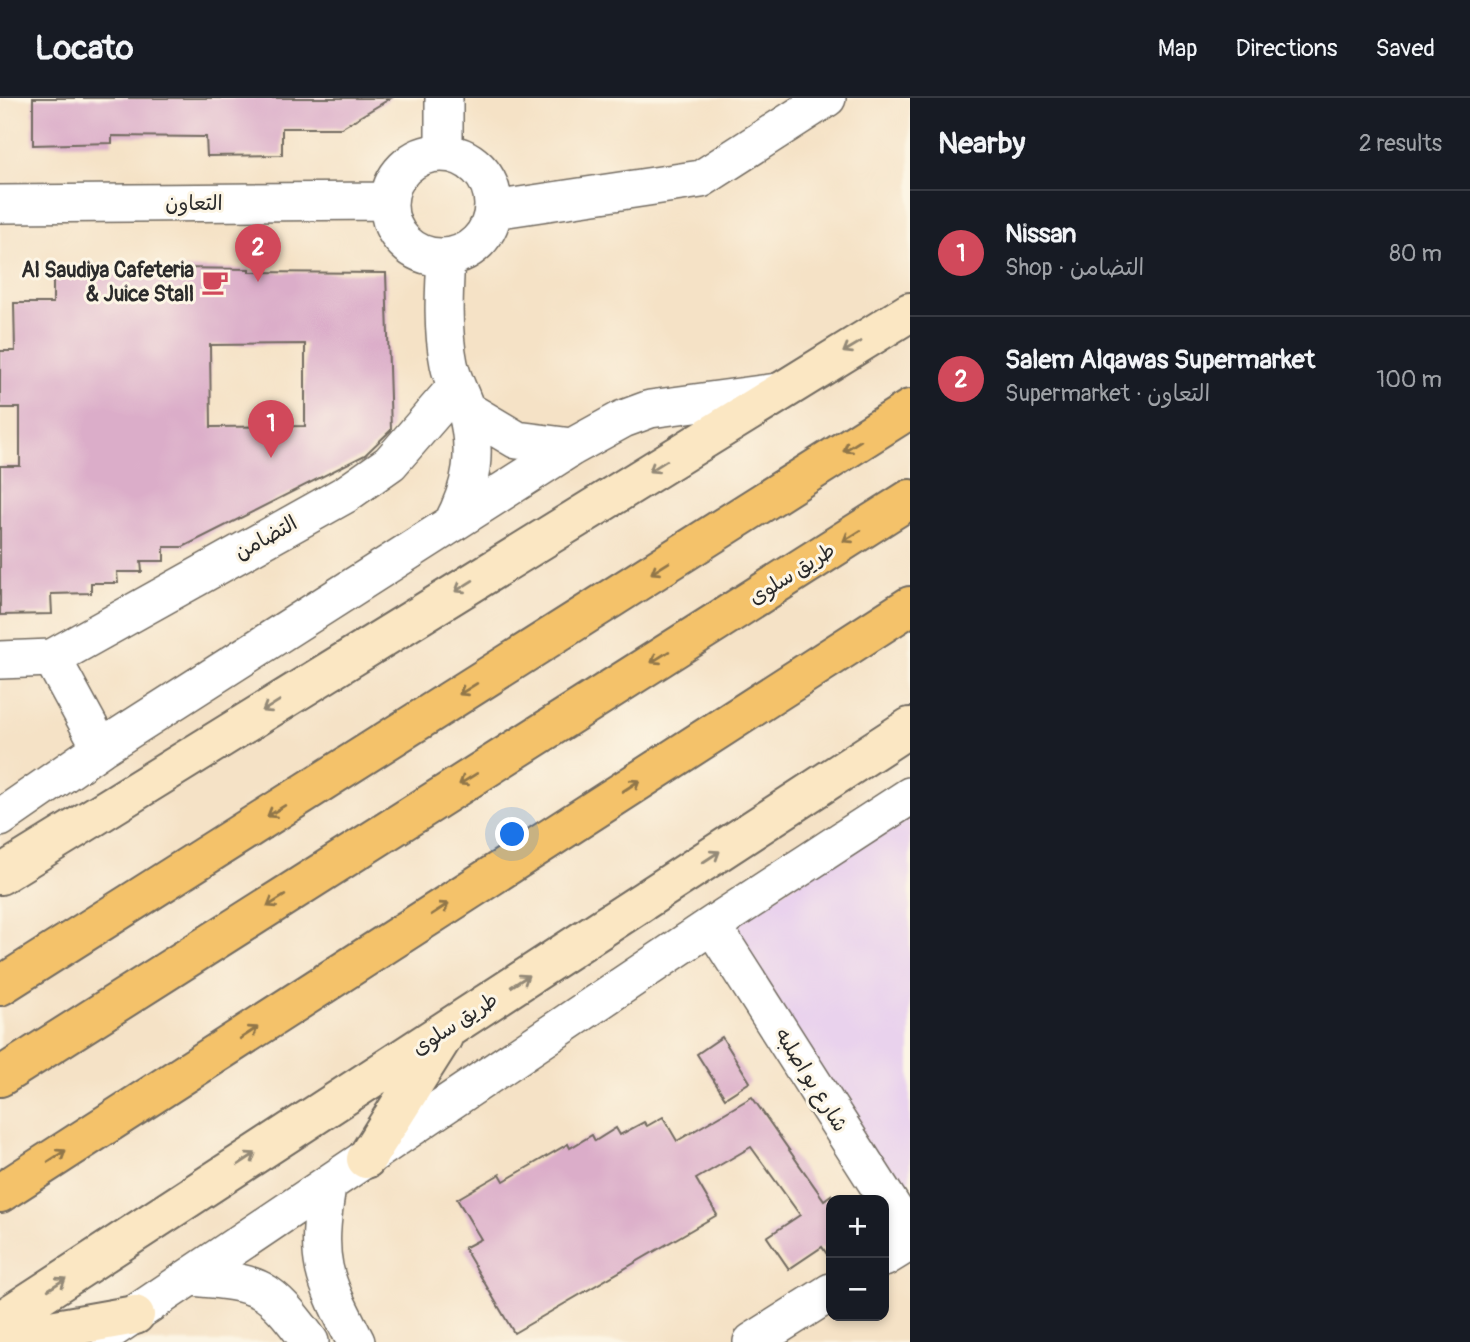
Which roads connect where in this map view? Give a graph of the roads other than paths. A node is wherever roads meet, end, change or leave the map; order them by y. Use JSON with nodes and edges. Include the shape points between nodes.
{"nodes":[{"id":1,"x":444,"y":98,"type":"edge"},
{"id":2,"x":827,"y":98,"type":"edge"},
{"id":3,"x":444,"y":152,"type":"junction"},
{"id":4,"x":389,"y":201,"type":"junction"},
{"id":5,"x":0,"y":204,"type":"edge"},
{"id":6,"x":493,"y":210,"type":"junction"},
{"id":7,"x":446,"y":257,"type":"junction"},
{"id":8,"x":910,"y":312,"type":"edge"},
{"id":9,"x":777,"y":392,"type":"junction"},
{"id":10,"x":461,"y":398,"type":"junction"},
{"id":11,"x":910,"y":410,"type":"edge"},
{"id":12,"x":572,"y":447,"type":"junction"},
{"id":13,"x":910,"y":499,"type":"edge"},
{"id":14,"x":452,"y":524,"type":"junction"},
{"id":15,"x":910,"y":606,"type":"edge"},
{"id":16,"x":51,"y":658,"type":"junction"},
{"id":17,"x":0,"y":660,"type":"edge"},
{"id":18,"x":910,"y":727,"type":"edge"},
{"id":19,"x":101,"y":748,"type":"junction"},
{"id":20,"x":910,"y":796,"type":"edge"},
{"id":21,"x":0,"y":818,"type":"edge"},
{"id":22,"x":0,"y":875,"type":"edge"},
{"id":23,"x":712,"y":925,"type":"junction"},
{"id":24,"x":0,"y":986,"type":"edge"},
{"id":25,"x":450,"y":1027,"type":"junction"},
{"id":26,"x":0,"y":1076,"type":"edge"},
{"id":27,"x":366,"y":1159,"type":"junction"},
{"id":28,"x":327,"y":1187,"type":"junction"},
{"id":29,"x":0,"y":1193,"type":"edge"},
{"id":30,"x":910,"y":1235,"type":"edge"},
{"id":31,"x":910,"y":1242,"type":"edge"},
{"id":32,"x":889,"y":1255,"type":"edge"},
{"id":33,"x":191,"y":1277,"type":"junction"},
{"id":34,"x":826,"y":1295,"type":"edge"},
{"id":35,"x":135,"y":1315,"type":"junction"},
{"id":36,"x":0,"y":1321,"type":"edge"},
{"id":37,"x":0,"y":1339,"type":"edge"},
{"id":38,"x":93,"y":1342,"type":"edge"},
{"id":39,"x":310,"y":1342,"type":"edge"},
{"id":40,"x":356,"y":1342,"type":"edge"},
{"id":41,"x":752,"y":1342,"type":"edge"}],
"edges":[{"from":1,"to":3,"type":"street"},
{"from":2,"to":6,"type":"street","via":[[701,179]]},
{"from":3,"to":4,"type":"street","via":[[410,163],[397,176]]},
{"from":3,"to":6,"type":"street","via":[[468,160],[481,171],[490,186]]},
{"from":4,"to":5,"type":"street","name":"التعاون"},
{"from":4,"to":7,"type":"street","via":[[394,228],[405,243],[429,256]]},
{"from":6,"to":7,"type":"street","via":[[487,230],[474,245]]},
{"from":7,"to":10,"type":"street","via":[[446,338],[449,366]]},
{"from":8,"to":9,"type":"main road","one_way":true},
{"from":9,"to":12,"type":"street","via":[[650,410]]},
{"from":9,"to":22,"type":"main road","one_way":true},
{"from":10,"to":12,"type":"street","via":[[517,440]]},
{"from":10,"to":14,"type":"street","via":[[472,440],[471,480]]},
{"from":10,"to":16,"type":"street","name":"التضامن","via":[[390,463],[346,494]]},
{"from":11,"to":24,"type":"highway","one_way":true},
{"from":12,"to":14,"type":"street"},
{"from":13,"to":26,"type":"highway","name":"طريق سلوى","one_way":true},
{"from":14,"to":19,"type":"street"},
{"from":29,"to":15,"type":"highway","one_way":true},
{"from":16,"to":17,"type":"street","name":"التضامن"},
{"from":16,"to":19,"type":"street"},
{"from":25,"to":18,"type":"main road","name":"طريق سلوى","one_way":true},
{"from":19,"to":21,"type":"street"},
{"from":20,"to":23,"type":"street"},
{"from":23,"to":27,"type":"street"},
{"from":23,"to":30,"type":"street","name":"شارع بو اصلبه"},
{"from":25,"to":27,"type":"main road"},
{"from":36,"to":25,"type":"main road","name":"طريق سلوى","one_way":true},
{"from":27,"to":28,"type":"street"},
{"from":28,"to":33,"type":"street"},
{"from":28,"to":40,"type":"street","via":[[321,1258],[329,1289]]},
{"from":31,"to":32,"type":"street"},
{"from":33,"to":35,"type":"street"},
{"from":33,"to":39,"type":"street","via":[[234,1280],[262,1288]]},
{"from":34,"to":41,"type":"street"},
{"from":35,"to":37,"type":"main road"},
{"from":35,"to":38,"type":"street"}]}
